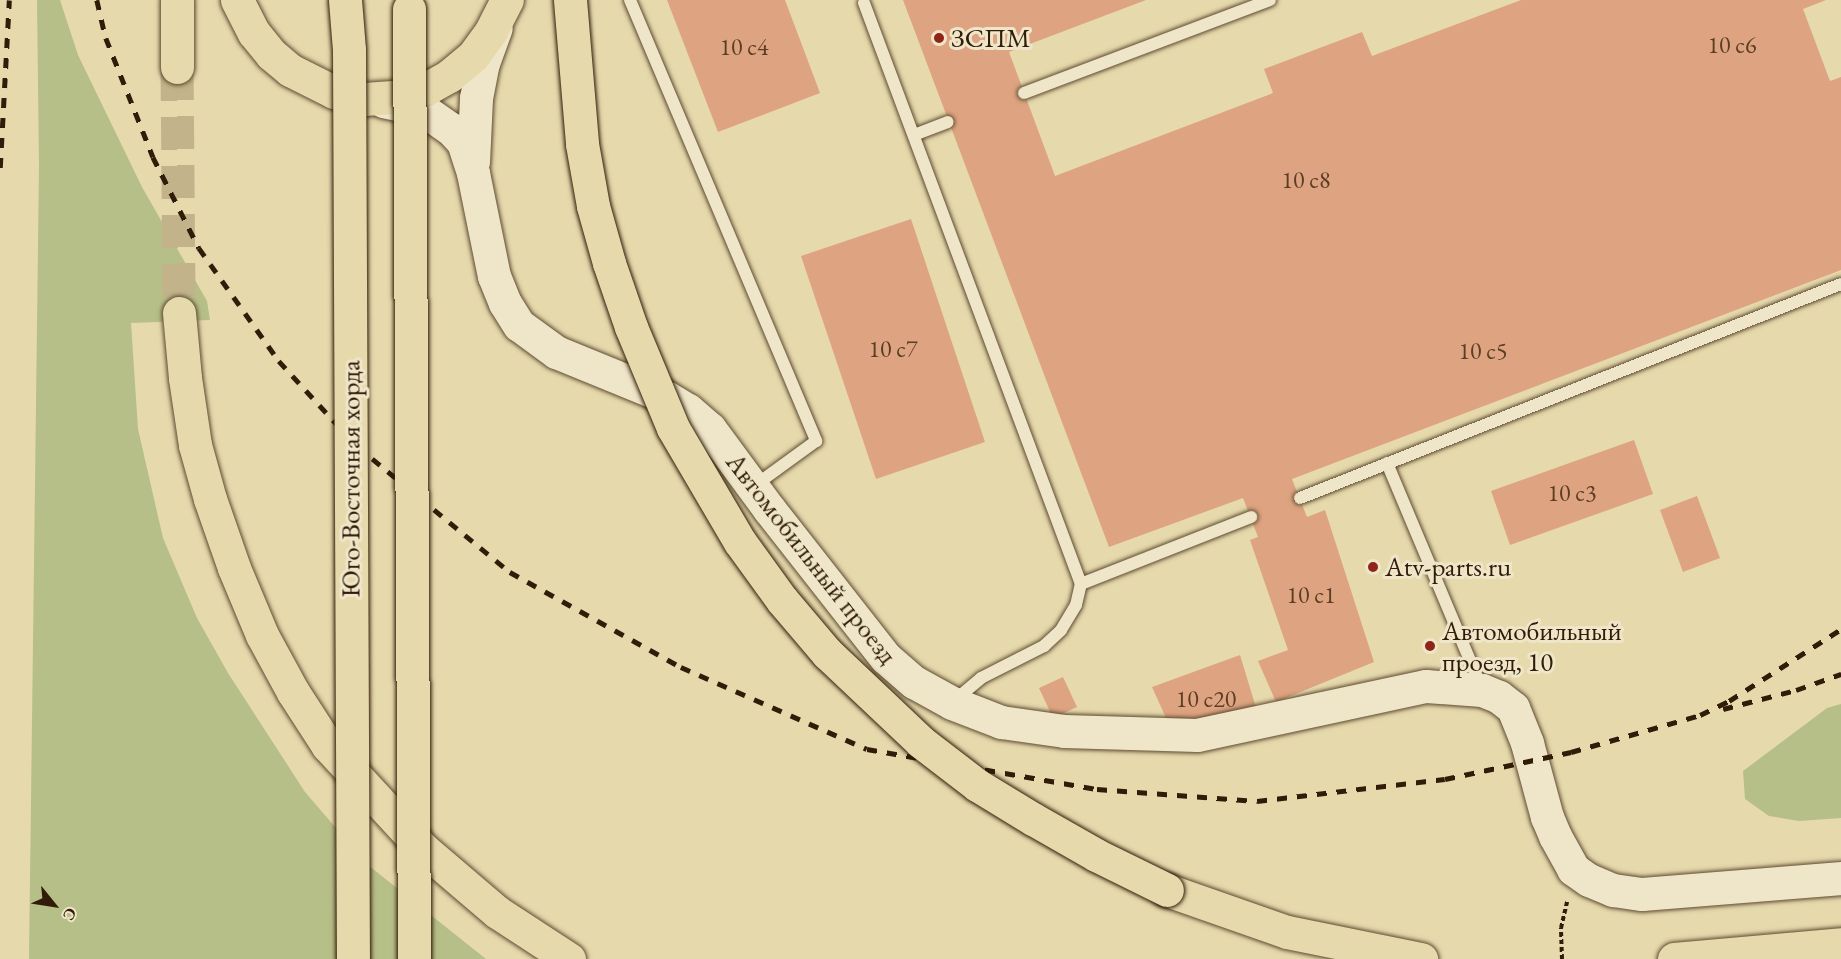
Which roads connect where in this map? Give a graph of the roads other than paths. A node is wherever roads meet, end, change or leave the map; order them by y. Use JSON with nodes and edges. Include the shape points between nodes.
{"nodes":[{"id":1,"x":177,"y":0,"type":"edge"},
{"id":2,"x":237,"y":0,"type":"edge"},
{"id":3,"x":345,"y":0,"type":"edge"},
{"id":4,"x":507,"y":0,"type":"edge"},
{"id":5,"x":570,"y":0,"type":"edge"},
{"id":6,"x":630,"y":0,"type":"edge"},
{"id":7,"x":1270,"y":0,"type":"edge"},
{"id":8,"x":409,"y":3,"type":"edge"},
{"id":9,"x":864,"y":3,"type":"dead end"},
{"id":10,"x":177,"y":67,"type":"tunnel mouth"},
{"id":11,"x":1024,"y":93,"type":"dead end"},
{"id":12,"x":364,"y":99,"type":"junction"},
{"id":13,"x":948,"y":122,"type":"dead end"},
{"id":14,"x":914,"y":135,"type":"junction"},
{"id":15,"x":473,"y":173,"type":"junction"},
{"id":16,"x":1841,"y":284,"type":"edge"},
{"id":17,"x":179,"y":314,"type":"tunnel mouth"},
{"id":18,"x":1387,"y":464,"type":"junction"},
{"id":19,"x":753,"y":486,"type":"junction"},
{"id":20,"x":1300,"y":498,"type":"dead end"},
{"id":21,"x":1251,"y":517,"type":"dead end"},
{"id":22,"x":1081,"y":584,"type":"junction"},
{"id":23,"x":1482,"y":690,"type":"junction"},
{"id":24,"x":952,"y":703,"type":"junction"},
{"id":25,"x":1841,"y":878,"type":"edge"},
{"id":26,"x":1841,"y":944,"type":"edge"},
{"id":27,"x":353,"y":959,"type":"edge"},
{"id":28,"x":414,"y":959,"type":"edge"},
{"id":29,"x":569,"y":959,"type":"edge"},
{"id":30,"x":1421,"y":959,"type":"edge"},
{"id":31,"x":1674,"y":959,"type":"edge"}],
"edges":[{"from":1,"to":10,"type":"main road"},
{"from":2,"to":12,"type":"main road","via":[[254,33],[290,70],[334,92]]},
{"from":3,"to":27,"type":"main road","name":"Юго-Восточная хорда","bridge":true,"via":[[349,50]]},
{"from":4,"to":12,"type":"main road","via":[[473,56],[449,76],[424,90]]},
{"from":4,"to":15,"type":"street","via":[[483,63],[476,98]]},
{"from":5,"to":30,"type":"main road","bridge":true,"via":[[582,144],[593,206],[632,327],[674,428],[703,483],[775,591],[827,653],[921,742],[977,785],[1096,855],[1167,890],[1287,932]]},
{"from":6,"to":19,"type":"lane","via":[[816,441]]},
{"from":7,"to":11,"type":"lane"},
{"from":8,"to":28,"type":"main road","bridge":true},
{"from":9,"to":14,"type":"lane"},
{"from":12,"to":15,"type":"street","via":[[403,103],[438,118],[463,142]]},
{"from":13,"to":14,"type":"lane"},
{"from":14,"to":22,"type":"lane"},
{"from":15,"to":19,"type":"street","name":"Автомобильный проезд","via":[[494,276],[519,325],[556,352],[666,397],[688,410],[710,429]]},
{"from":16,"to":18,"type":"lane"},
{"from":17,"to":29,"type":"main road","via":[[195,445],[210,500],[262,635],[293,692],[328,746],[422,848],[497,912]]},
{"from":18,"to":20,"type":"lane"},
{"from":18,"to":23,"type":"lane"},
{"from":19,"to":24,"type":"street","name":"Автомобильный проезд","via":[[886,658],[914,682]]},
{"from":21,"to":22,"type":"lane"},
{"from":22,"to":24,"type":"lane","via":[[1076,605],[1061,630],[1044,646],[981,678]]},
{"from":23,"to":24,"type":"street","name":"Автомобильный проезд","via":[[1426,686],[1197,735],[1064,731],[1001,722]]},
{"from":23,"to":25,"type":"street","name":"Автомобильный проезд","via":[[1513,708],[1547,817],[1573,869],[1589,880],[1613,890],[1642,894]]},
{"from":26,"to":31,"type":"main road"}]}
